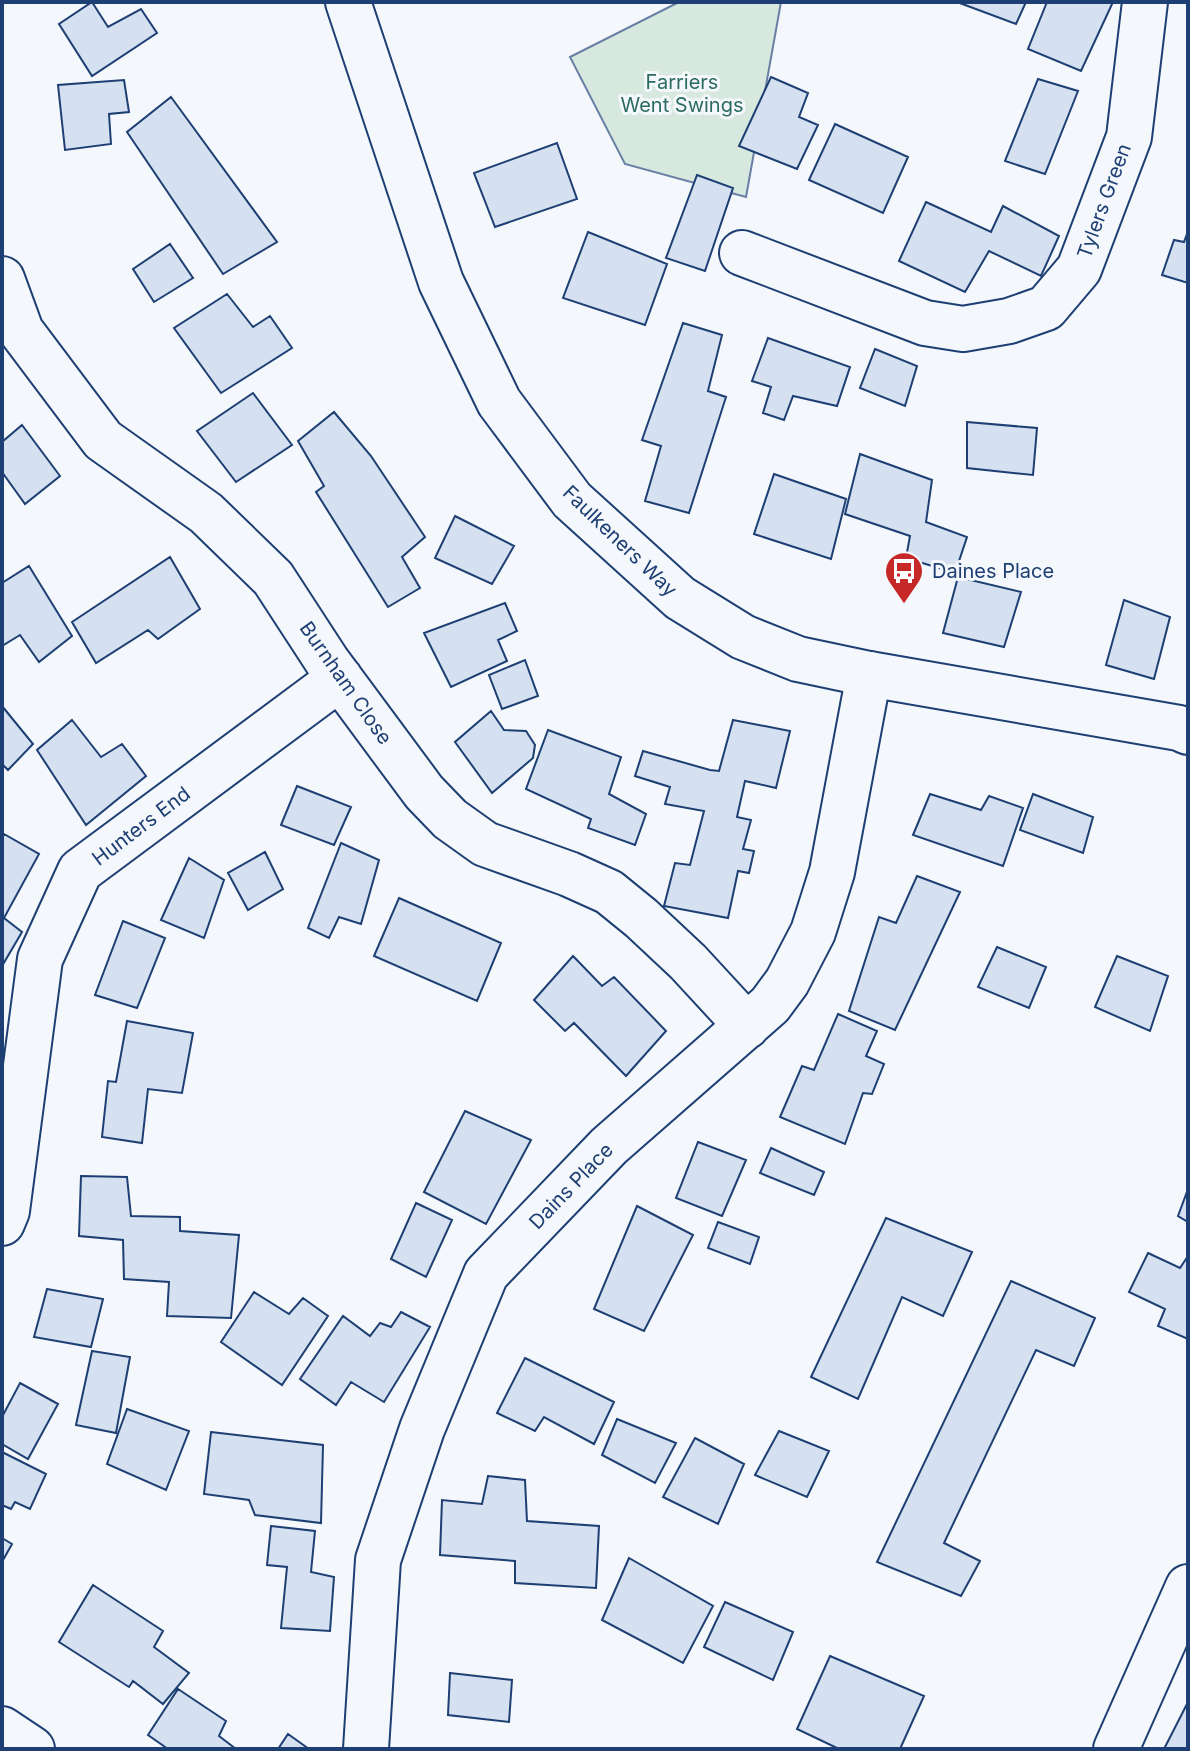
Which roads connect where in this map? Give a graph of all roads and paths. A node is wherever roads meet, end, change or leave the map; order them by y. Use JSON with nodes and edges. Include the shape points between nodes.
{"nodes":[{"id":1,"x":348,"y":2,"type":"edge"},
{"id":2,"x":1145,"y":2,"type":"edge"},
{"id":3,"x":742,"y":253,"type":"dead end"},
{"id":4,"x":2,"y":279,"type":"edge"},
{"id":5,"x":869,"y":674,"type":"junction"},
{"id":6,"x":340,"y":678,"type":"junction"},
{"id":7,"x":1188,"y":732,"type":"edge"},
{"id":8,"x":747,"y":1026,"type":"junction"},
{"id":9,"x":2,"y":1223,"type":"edge"},
{"id":10,"x":1188,"y":1587,"type":"edge"},
{"id":11,"x":2,"y":1729,"type":"edge"},
{"id":12,"x":32,"y":1749,"type":"edge"},
{"id":13,"x":366,"y":1749,"type":"edge"},
{"id":14,"x":1116,"y":1749,"type":"edge"}],
"edges":[{"from":1,"to":5,"type":"street","name":"Faulkeners Way","via":[[441,282],[499,402],[572,500],[680,598],[743,637],[798,659]]},
{"from":2,"to":3,"type":"street","name":"Tylers Green","via":[[1129,137],[1079,269],[1046,308],[963,329],[925,323]]},
{"from":4,"to":6,"type":"street","name":"Burnham Close","via":[[21,331],[103,440],[206,513],[273,578]]},
{"from":5,"to":7,"type":"street","name":"Faulkeners Way"},
{"from":5,"to":8,"type":"street","name":"Dains Place","via":[[832,872],[813,932],[787,982]]},
{"from":6,"to":8,"type":"street","name":"Burnham Close","via":[[450,819],[485,844],[609,892],[688,962]]},
{"from":6,"to":9,"type":"street","name":"Hunters End","via":[[80,871],[40,959]]},
{"from":8,"to":13,"type":"street","name":"Dains Place","via":[[609,1146],[486,1274],[422,1429],[378,1560]]},
{"from":10,"to":14,"type":"street"},
{"from":11,"to":12,"type":"street"}]}
